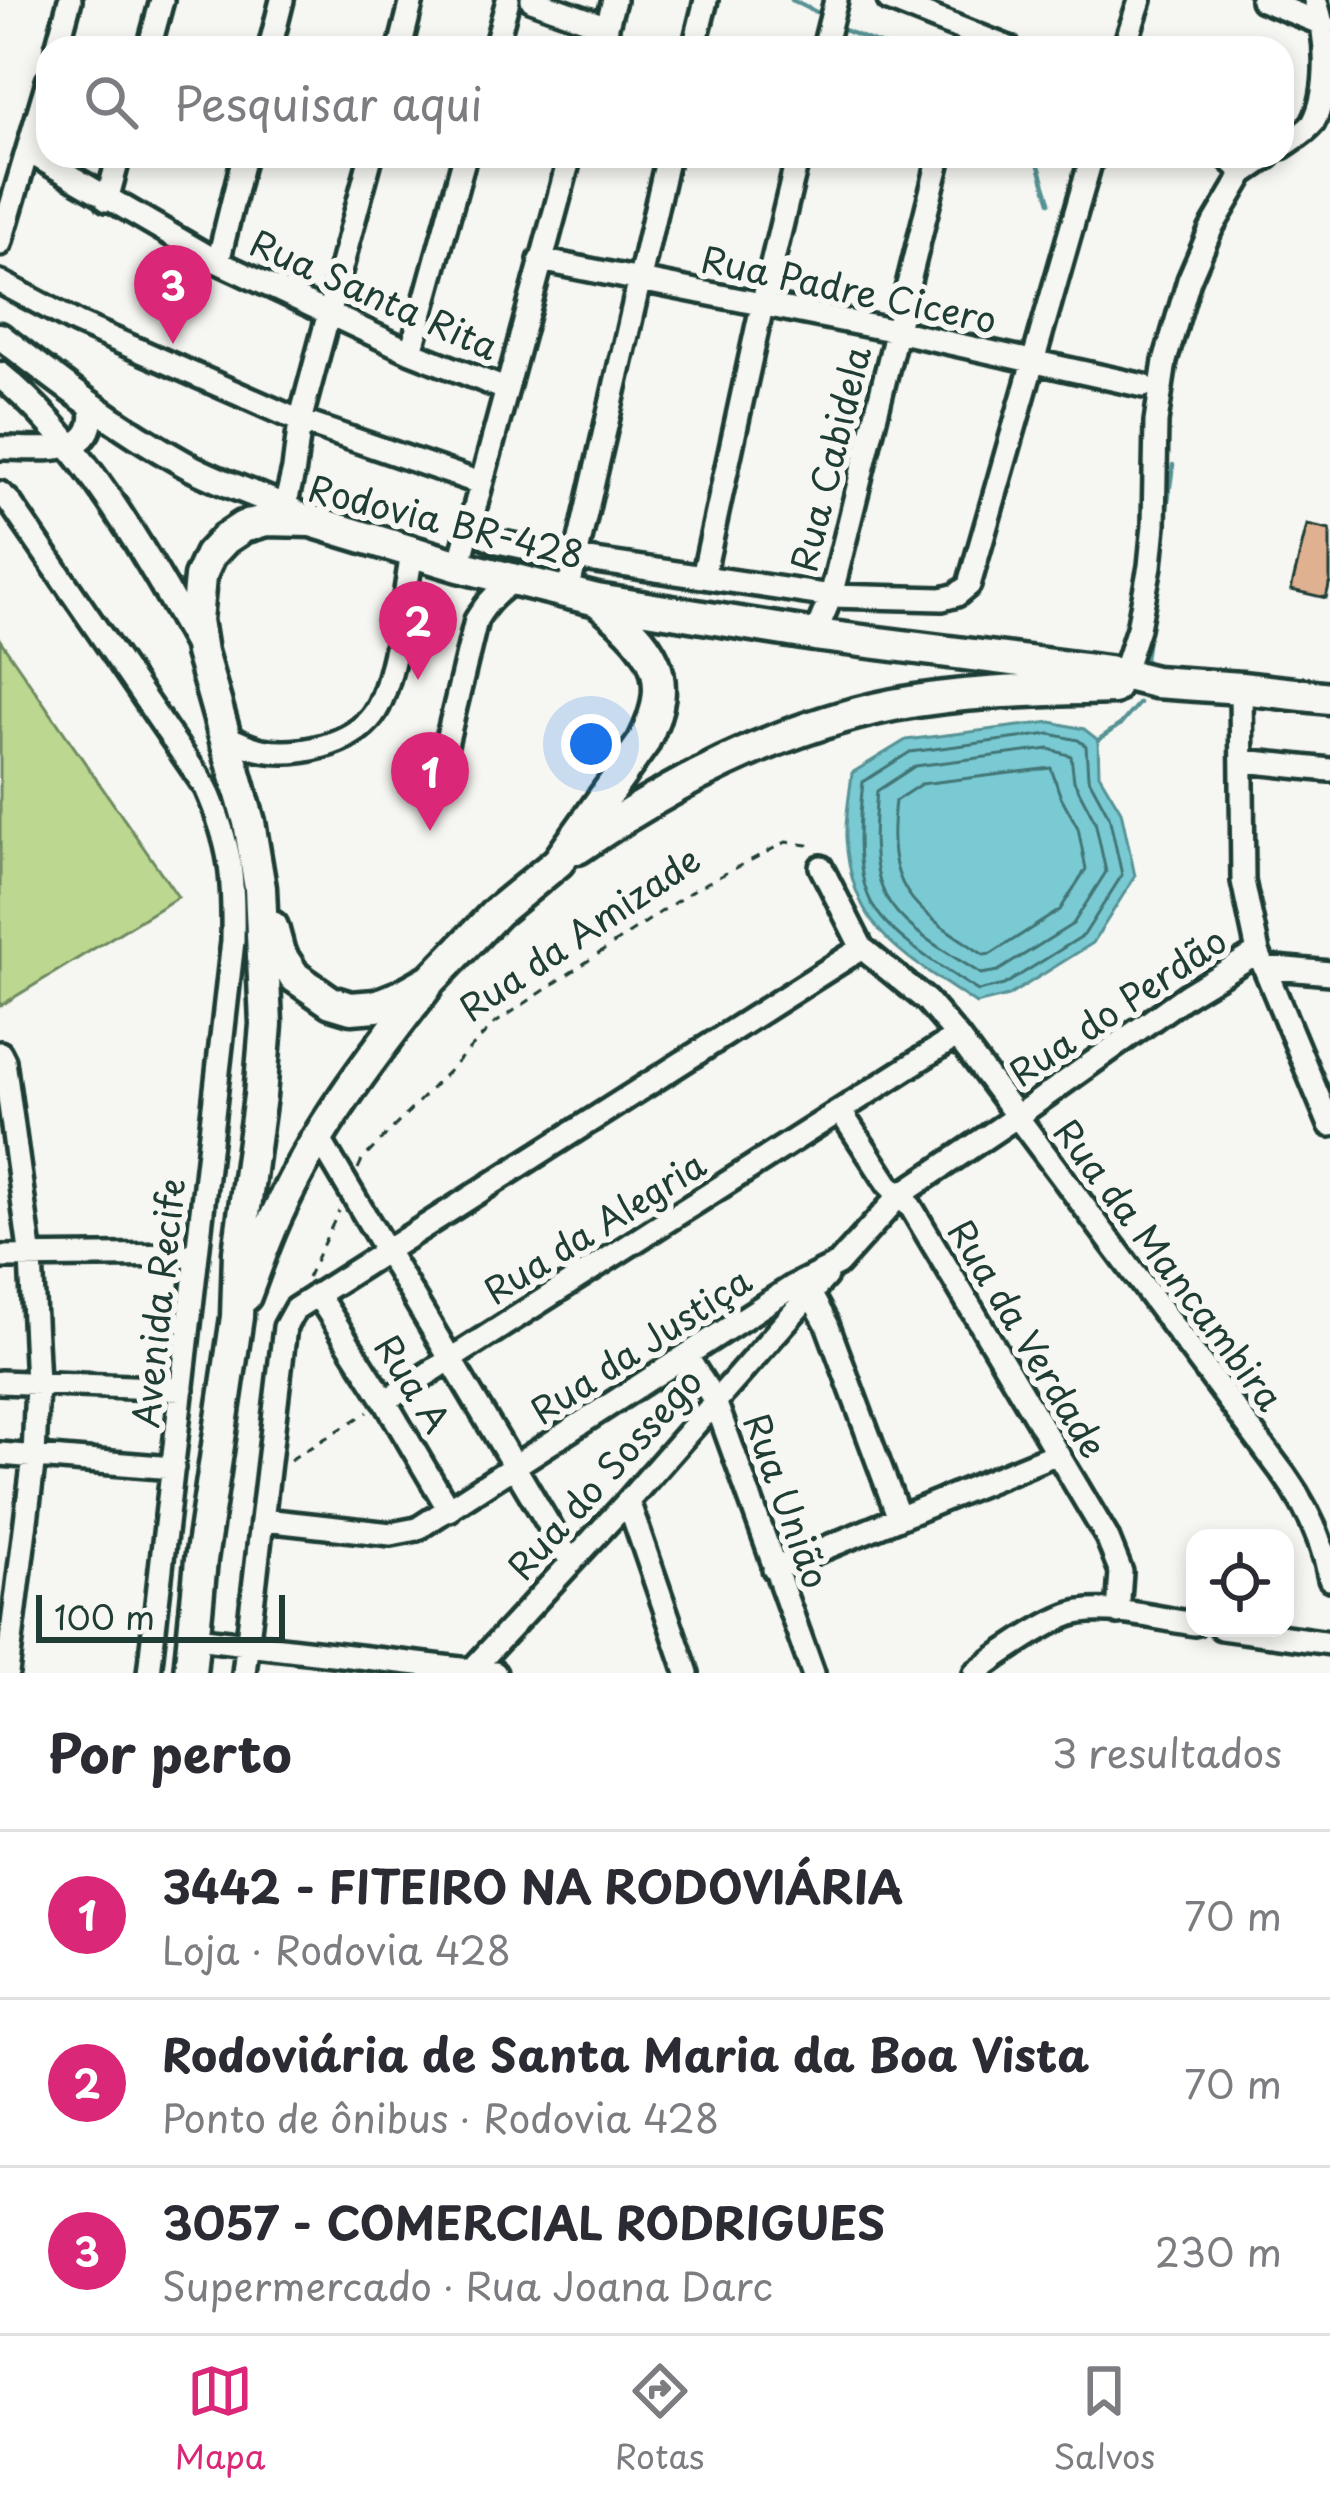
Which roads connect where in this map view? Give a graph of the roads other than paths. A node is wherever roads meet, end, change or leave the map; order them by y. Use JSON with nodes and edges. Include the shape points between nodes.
{"nodes":[{"id":1,"x":70,"y":0,"type":"edge"},
{"id":2,"x":162,"y":0,"type":"edge"},
{"id":3,"x":282,"y":0,"type":"edge"},
{"id":4,"x":412,"y":0,"type":"edge"},
{"id":5,"x":508,"y":0,"type":"edge"},
{"id":6,"x":532,"y":0,"type":"edge"},
{"id":7,"x":614,"y":0,"type":"edge"},
{"id":8,"x":706,"y":0,"type":"edge"},
{"id":9,"x":836,"y":0,"type":"edge"},
{"id":10,"x":889,"y":0,"type":"edge"},
{"id":11,"x":1140,"y":0,"type":"edge"},
{"id":12,"x":1262,"y":0,"type":"edge"},
{"id":13,"x":1315,"y":0,"type":"edge"},
{"id":14,"x":1325,"y":25,"type":"junction"},
{"id":15,"x":60,"y":36,"type":"edge"},
{"id":16,"x":152,"y":36,"type":"edge"},
{"id":17,"x":273,"y":36,"type":"edge"},
{"id":18,"x":403,"y":36,"type":"edge"},
{"id":19,"x":498,"y":36,"type":"edge"},
{"id":20,"x":602,"y":36,"type":"edge"},
{"id":21,"x":604,"y":36,"type":"edge"},
{"id":22,"x":697,"y":36,"type":"edge"},
{"id":23,"x":827,"y":36,"type":"edge"},
{"id":24,"x":959,"y":36,"type":"edge"},
{"id":25,"x":1128,"y":36,"type":"edge"},
{"id":26,"x":1329,"y":66,"type":"edge"},
{"id":27,"x":36,"y":126,"type":"edge"},
{"id":28,"x":1294,"y":138,"type":"edge"},
{"id":29,"x":29,"y":152,"type":"junction"},
{"id":30,"x":36,"y":156,"type":"edge"},
{"id":31,"x":55,"y":168,"type":"edge"},
{"id":32,"x":116,"y":168,"type":"edge"},
{"id":33,"x":241,"y":168,"type":"edge"},
{"id":34,"x":368,"y":168,"type":"edge"},
{"id":35,"x":462,"y":168,"type":"edge"},
{"id":36,"x":567,"y":168,"type":"edge"},
{"id":37,"x":665,"y":168,"type":"edge"},
{"id":38,"x":795,"y":168,"type":"edge"},
{"id":39,"x":937,"y":168,"type":"edge"},
{"id":40,"x":1089,"y":168,"type":"edge"},
{"id":41,"x":1239,"y":168,"type":"edge"},
{"id":42,"x":1251,"y":168,"type":"edge"},
{"id":43,"x":1244,"y":173,"type":"junction"},
{"id":44,"x":107,"y":200,"type":"junction"},
{"id":45,"x":0,"y":244,"type":"edge"},
{"id":46,"x":540,"y":260,"type":"junction"},
{"id":47,"x":218,"y":262,"type":"junction"},
{"id":48,"x":638,"y":279,"type":"junction"},
{"id":49,"x":0,"y":282,"type":"edge"},
{"id":50,"x":762,"y":306,"type":"junction"},
{"id":51,"x":330,"y":314,"type":"junction"},
{"id":52,"x":896,"y":331,"type":"junction"},
{"id":53,"x":0,"y":337,"type":"edge"},
{"id":54,"x":411,"y":352,"type":"junction"},
{"id":55,"x":1033,"y":362,"type":"junction"},
{"id":56,"x":0,"y":375,"type":"edge"},
{"id":57,"x":1144,"y":386,"type":"dead end"},
{"id":58,"x":506,"y":389,"type":"junction"},
{"id":59,"x":91,"y":406,"type":"junction"},
{"id":60,"x":300,"y":421,"type":"junction"},
{"id":61,"x":68,"y":447,"type":"junction"},
{"id":62,"x":0,"y":448,"type":"edge"},
{"id":63,"x":481,"y":483,"type":"junction"},
{"id":64,"x":0,"y":493,"type":"edge"},
{"id":65,"x":282,"y":504,"type":"junction"},
{"id":66,"x":470,"y":520,"type":"junction"},
{"id":67,"x":311,"y":521,"type":"junction"},
{"id":68,"x":412,"y":553,"type":"junction"},
{"id":69,"x":575,"y":558,"type":"junction"},
{"id":70,"x":459,"y":566,"type":"junction"},
{"id":71,"x":703,"y":577,"type":"junction"},
{"id":72,"x":517,"y":579,"type":"junction"},
{"id":73,"x":582,"y":596,"type":"junction"},
{"id":74,"x":831,"y":596,"type":"junction"},
{"id":75,"x":815,"y":635,"type":"junction"},
{"id":76,"x":201,"y":652,"type":"junction"},
{"id":77,"x":1124,"y":674,"type":"junction"},
{"id":78,"x":1155,"y":682,"type":"junction"},
{"id":79,"x":1241,"y":688,"type":"junction"},
{"id":80,"x":1330,"y":698,"type":"edge"},
{"id":81,"x":227,"y":737,"type":"junction"},
{"id":82,"x":443,"y":758,"type":"dead end"},
{"id":83,"x":1244,"y":761,"type":"junction"},
{"id":84,"x":1330,"y":770,"type":"edge"},
{"id":85,"x":558,"y":862,"type":"junction"},
{"id":86,"x":821,"y":867,"type":"road end"},
{"id":87,"x":260,"y":888,"type":"junction"},
{"id":88,"x":862,"y":948,"type":"junction"},
{"id":89,"x":1261,"y":959,"type":"junction"},
{"id":90,"x":1330,"y":973,"type":"edge"},
{"id":91,"x":433,"y":978,"type":"junction"},
{"id":92,"x":957,"y":1036,"type":"junction"},
{"id":93,"x":2,"y":1057,"type":"edge"},
{"id":94,"x":841,"y":1112,"type":"junction"},
{"id":95,"x":1016,"y":1117,"type":"junction"},
{"id":96,"x":1329,"y":1120,"type":"edge"},
{"id":97,"x":7,"y":1138,"type":"edge"},
{"id":98,"x":319,"y":1138,"type":"junction"},
{"id":99,"x":900,"y":1195,"type":"junction"},
{"id":100,"x":384,"y":1251,"type":"junction"},
{"id":101,"x":196,"y":1255,"type":"junction"},
{"id":102,"x":0,"y":1257,"type":"edge"},
{"id":103,"x":31,"y":1258,"type":"junction"},
{"id":104,"x":838,"y":1264,"type":"junction"},
{"id":105,"x":312,"y":1285,"type":"junction"},
{"id":106,"x":810,"y":1293,"type":"junction"},
{"id":107,"x":237,"y":1317,"type":"junction"},
{"id":108,"x":687,"y":1357,"type":"junction"},
{"id":109,"x":450,"y":1359,"type":"junction"},
{"id":110,"x":0,"y":1382,"type":"edge"},
{"id":111,"x":37,"y":1383,"type":"junction"},
{"id":112,"x":182,"y":1389,"type":"junction"},
{"id":113,"x":385,"y":1401,"type":"junction"},
{"id":114,"x":716,"y":1401,"type":"junction"},
{"id":115,"x":0,"y":1454,"type":"edge"},
{"id":116,"x":1055,"y":1454,"type":"junction"},
{"id":117,"x":34,"y":1457,"type":"junction"},
{"id":118,"x":515,"y":1467,"type":"junction"},
{"id":119,"x":173,"y":1468,"type":"junction"},
{"id":120,"x":628,"y":1501,"type":"junction"},
{"id":121,"x":449,"y":1510,"type":"junction"},
{"id":122,"x":899,"y":1518,"type":"junction"},
{"id":123,"x":264,"y":1520,"type":"junction"},
{"id":124,"x":163,"y":1556,"type":"junction"},
{"id":125,"x":201,"y":1560,"type":"junction"},
{"id":126,"x":572,"y":1562,"type":"junction"},
{"id":127,"x":774,"y":1569,"type":"junction"},
{"id":128,"x":1330,"y":1579,"type":"edge"},
{"id":129,"x":1118,"y":1613,"type":"junction"},
{"id":130,"x":1186,"y":1623,"type":"edge"},
{"id":131,"x":1286,"y":1637,"type":"edge"},
{"id":132,"x":194,"y":1638,"type":"junction"},
{"id":133,"x":1330,"y":1643,"type":"edge"},
{"id":134,"x":248,"y":1645,"type":"junction"},
{"id":135,"x":479,"y":1672,"type":"edge"},
{"id":136,"x":7,"y":1673,"type":"edge"},
{"id":137,"x":149,"y":1673,"type":"edge"},
{"id":138,"x":190,"y":1673,"type":"edge"},
{"id":139,"x":244,"y":1673,"type":"edge"},
{"id":140,"x":687,"y":1673,"type":"edge"},
{"id":141,"x":813,"y":1673,"type":"edge"},
{"id":142,"x":975,"y":1673,"type":"edge"}],
"edges":[{"from":1,"to":15,"type":"street"},
{"from":2,"to":16,"type":"street"},
{"from":3,"to":17,"type":"street"},
{"from":4,"to":18,"type":"street"},
{"from":5,"to":19,"type":"street"},
{"from":6,"to":20,"type":"street"},
{"from":7,"to":21,"type":"street"},
{"from":8,"to":22,"type":"street"},
{"from":9,"to":23,"type":"street"},
{"from":10,"to":24,"type":"street"},
{"from":11,"to":25,"type":"street"},
{"from":12,"to":14,"type":"street"},
{"from":13,"to":14,"type":"street"},
{"from":14,"to":26,"type":"street"},
{"from":26,"to":28,"type":"street","via":[[1315,121]]},
{"from":27,"to":29,"type":"street"},
{"from":29,"to":30,"type":"street","name":"Rua Santa Rita"},
{"from":29,"to":45,"type":"street"},
{"from":31,"to":44,"type":"street","name":"Rua Santa Rita"},
{"from":32,"to":44,"type":"street"},
{"from":33,"to":47,"type":"street"},
{"from":34,"to":51,"type":"street"},
{"from":35,"to":54,"type":"street"},
{"from":36,"to":46,"type":"street"},
{"from":37,"to":48,"type":"street"},
{"from":38,"to":50,"type":"street"},
{"from":39,"to":52,"type":"street","name":"Rua Cabidela"},
{"from":40,"to":55,"type":"street"},
{"from":41,"to":43,"type":"street"},
{"from":42,"to":43,"type":"street"},
{"from":43,"to":77,"type":"street","via":[[1211,229],[1165,362],[1150,566]]},
{"from":44,"to":47,"type":"street","name":"Rua Santa Rita"},
{"from":46,"to":48,"type":"street","name":"Rua Padre Cicero"},
{"from":46,"to":58,"type":"street"},
{"from":47,"to":51,"type":"street","name":"Rua Santa Rita"},
{"from":48,"to":50,"type":"street","name":"Rua Padre Cicero"},
{"from":48,"to":69,"type":"street"},
{"from":49,"to":60,"type":"street"},
{"from":50,"to":52,"type":"street","name":"Rua Padre Cicero"},
{"from":50,"to":71,"type":"street"},
{"from":51,"to":54,"type":"street","name":"Rua Santa Rita"},
{"from":51,"to":60,"type":"street"},
{"from":52,"to":55,"type":"street","name":"Rua Padre Cicero"},
{"from":52,"to":74,"type":"street","name":"Rua Cabidela"},
{"from":53,"to":59,"type":"main road"},
{"from":54,"to":58,"type":"street","name":"Rua Santa Rita"},
{"from":55,"to":57,"type":"street","name":"Rua Padre Cicero"},
{"from":55,"to":74,"type":"street","via":[[969,585],[942,599]]},
{"from":56,"to":61,"type":"main road"},
{"from":58,"to":63,"type":"street"},
{"from":59,"to":61,"type":"street","via":[[90,431]]},
{"from":59,"to":65,"type":"main road","via":[[186,465]]},
{"from":60,"to":63,"type":"street"},
{"from":60,"to":65,"type":"street"},
{"from":61,"to":62,"type":"street"},
{"from":61,"to":76,"type":"main road","via":[[128,526]]},
{"from":63,"to":66,"type":"street"},
{"from":64,"to":101,"type":"street","name":"Avenida Recife","via":[[206,788],[222,824],[232,866],[233,941]]},
{"from":65,"to":67,"type":"main road"},
{"from":66,"to":69,"type":"street","via":[[498,542]]},
{"from":66,"to":70,"type":"street"},
{"from":67,"to":68,"type":"highway","name":"Rodovia BR-428"},
{"from":67,"to":76,"type":"highway","name":"Rodovia BR-428","via":[[243,527],[210,555],[196,601]]},
{"from":68,"to":70,"type":"highway","name":"Rodovia BR-428"},
{"from":68,"to":81,"type":"street","via":[[388,683],[373,715],[326,746],[261,750]]},
{"from":69,"to":71,"type":"street"},
{"from":69,"to":73,"type":"street"},
{"from":70,"to":72,"type":"highway","name":"Rodovia BR-428"},
{"from":71,"to":74,"type":"street"},
{"from":72,"to":73,"type":"highway","name":"Rodovia BR-428"},
{"from":72,"to":82,"type":"street","via":[[476,620]]},
{"from":73,"to":75,"type":"highway","name":"Rodovia BR-428"},
{"from":73,"to":85,"type":"highway","via":[[637,634],[660,698],[643,743]]},
{"from":74,"to":75,"type":"street","name":"Rua Cabidela"},
{"from":75,"to":77,"type":"highway","name":"Rodovia BR-428"},
{"from":76,"to":81,"type":"highway","name":"Rodovia BR-428"},
{"from":77,"to":78,"type":"highway","name":"Rodovia BR-428"},
{"from":78,"to":79,"type":"highway","name":"Rodovia BR-428"},
{"from":78,"to":85,"type":"highway","name":"Rodovia BR-428","via":[[996,692],[810,726],[716,765]]},
{"from":79,"to":80,"type":"highway","name":"Rodovia BR-428"},
{"from":79,"to":83,"type":"street"},
{"from":81,"to":87,"type":"highway","name":"Rodovia BR-428"},
{"from":83,"to":84,"type":"street"},
{"from":83,"to":89,"type":"street","via":[[1243,881]]},
{"from":85,"to":91,"type":"highway"},
{"from":86,"to":88,"type":"street"},
{"from":87,"to":91,"type":"highway","via":[[279,953],[314,993],[350,1008],[376,1006]]},
{"from":87,"to":107,"type":"highway","name":"Rodovia BR-428","via":[[266,1024]]},
{"from":88,"to":92,"type":"street","name":"Rua da Mancambira"},
{"from":88,"to":100,"type":"street"},
{"from":89,"to":90,"type":"street"},
{"from":89,"to":95,"type":"street","name":"Rua do Perdão","via":[[1187,995]]},
{"from":89,"to":96,"type":"street"},
{"from":91,"to":98,"type":"highway","name":"Rodovia BR-428"},
{"from":92,"to":94,"type":"street","name":"Rua da Alegria"},
{"from":92,"to":95,"type":"street","name":"Rua da Mancambira"},
{"from":93,"to":97,"type":"street"},
{"from":94,"to":99,"type":"street","name":"Rua da Verdade"},
{"from":94,"to":109,"type":"street","name":"Rua da Alegria"},
{"from":95,"to":99,"type":"street","name":"Rua da Justiça"},
{"from":95,"to":128,"type":"street","name":"Rua da Mancambira","via":[[1300,1498]]},
{"from":97,"to":103,"type":"street"},
{"from":98,"to":100,"type":"street"},
{"from":98,"to":107,"type":"highway","name":"Rodovia BR-428","via":[[279,1208]]},
{"from":99,"to":104,"type":"street","name":"Rua da Justiça"},
{"from":99,"to":116,"type":"street","name":"Rua da Verdade"},
{"from":100,"to":105,"type":"street"},
{"from":100,"to":109,"type":"street"},
{"from":101,"to":103,"type":"street"},
{"from":101,"to":112,"type":"street","name":"Avenida Recife"},
{"from":102,"to":103,"type":"street"},
{"from":103,"to":111,"type":"street"},
{"from":104,"to":106,"type":"street","name":"Rua do Sossego"},
{"from":104,"to":108,"type":"street","name":"Rua da Justiça"},
{"from":105,"to":113,"type":"street","name":"Rua A"},
{"from":105,"to":123,"type":"street","via":[[285,1327]]},
{"from":106,"to":114,"type":"street","name":"Rua do Sossego"},
{"from":106,"to":122,"type":"street"},
{"from":107,"to":125,"type":"highway","name":"Rodovia BR-428"},
{"from":108,"to":114,"type":"street","name":"Rua União"},
{"from":108,"to":118,"type":"street","name":"Rua da Justiça"},
{"from":109,"to":113,"type":"street","name":"Rua da Alegria"},
{"from":109,"to":118,"type":"street"},
{"from":110,"to":111,"type":"street"},
{"from":111,"to":112,"type":"street"},
{"from":111,"to":117,"type":"street"},
{"from":112,"to":119,"type":"street","name":"Avenida Recife"},
{"from":113,"to":121,"type":"street","name":"Rua A"},
{"from":114,"to":120,"type":"street","name":"Rua do Sossego"},
{"from":114,"to":127,"type":"street","name":"Rua União"},
{"from":115,"to":117,"type":"street"},
{"from":116,"to":122,"type":"street"},
{"from":116,"to":129,"type":"street","name":"Rua da Verdade","via":[[1114,1553]]},
{"from":117,"to":119,"type":"street"},
{"from":117,"to":136,"type":"street"},
{"from":118,"to":121,"type":"street","name":"Rua da Justiça"},
{"from":118,"to":126,"type":"street"},
{"from":119,"to":124,"type":"street","name":"Avenida Recife"},
{"from":120,"to":126,"type":"street","name":"Rua do Sossego"},
{"from":120,"to":140,"type":"street"},
{"from":121,"to":123,"type":"street","name":"Rua da Justiça","via":[[392,1534]]},
{"from":122,"to":127,"type":"street"},
{"from":123,"to":134,"type":"street"},
{"from":124,"to":125,"type":"street"},
{"from":124,"to":137,"type":"street","name":"Avenida Recife"},
{"from":125,"to":132,"type":"highway","name":"Rodovia BR-428"},
{"from":126,"to":135,"type":"street","name":"Rua do Sossego"},
{"from":127,"to":141,"type":"street","name":"Rua União"},
{"from":129,"to":130,"type":"street"},
{"from":129,"to":142,"type":"street","via":[[1061,1618]]},
{"from":131,"to":133,"type":"street"},
{"from":132,"to":134,"type":"street"},
{"from":132,"to":138,"type":"highway","name":"Rodovia BR-428"},
{"from":134,"to":135,"type":"street"},
{"from":134,"to":139,"type":"street"}]}
